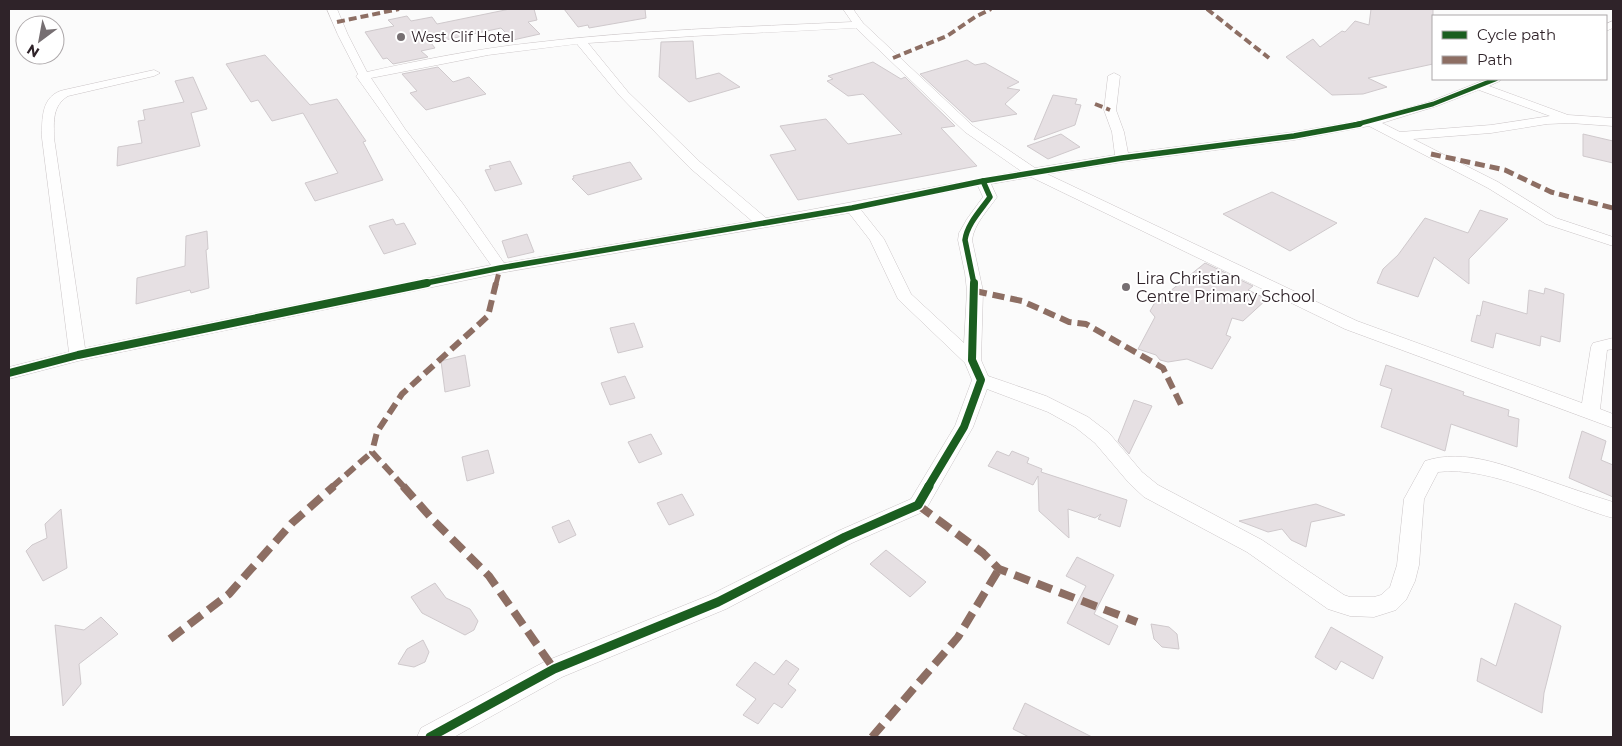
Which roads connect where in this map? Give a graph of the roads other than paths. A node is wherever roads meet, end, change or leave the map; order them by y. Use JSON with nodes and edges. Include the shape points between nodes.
{"nodes":[{"id":1,"x":332,"y":9,"type":"edge"},
{"id":2,"x":848,"y":9,"type":"edge"},
{"id":3,"x":859,"y":25,"type":"junction"},
{"id":4,"x":581,"y":42,"type":"junction"},
{"id":5,"x":154,"y":73,"type":"dead end"},
{"id":6,"x":362,"y":76,"type":"junction"},
{"id":7,"x":1114,"y":76,"type":"dead end"},
{"id":8,"x":1493,"y":80,"type":"edge"},
{"id":9,"x":1478,"y":86,"type":"junction"},
{"id":10,"x":1570,"y":119,"type":"junction"},
{"id":11,"x":1371,"y":122,"type":"junction"},
{"id":12,"x":1613,"y":122,"type":"edge"},
{"id":13,"x":1398,"y":136,"type":"junction"},
{"id":14,"x":1122,"y":158,"type":"junction"},
{"id":15,"x":1034,"y":174,"type":"junction"},
{"id":16,"x":983,"y":181,"type":"junction"},
{"id":17,"x":852,"y":208,"type":"junction"},
{"id":18,"x":762,"y":222,"type":"junction"},
{"id":19,"x":1613,"y":242,"type":"edge"},
{"id":20,"x":500,"y":268,"type":"junction"},
{"id":21,"x":1613,"y":344,"type":"edge"},
{"id":22,"x":78,"y":355,"type":"junction"},
{"id":23,"x":972,"y":360,"type":"junction"},
{"id":24,"x":9,"y":373,"type":"edge"},
{"id":25,"x":981,"y":380,"type":"junction"},
{"id":26,"x":1590,"y":412,"type":"junction"},
{"id":27,"x":1613,"y":421,"type":"edge"},
{"id":28,"x":1613,"y":510,"type":"edge"},
{"id":29,"x":430,"y":737,"type":"edge"}],
"edges":[{"from":1,"to":6,"type":"street"},
{"from":2,"to":3,"type":"street"},
{"from":3,"to":4,"type":"street","via":[[660,34]]},
{"from":3,"to":15,"type":"street","via":[[970,129]]},
{"from":4,"to":6,"type":"street","via":[[489,52]]},
{"from":4,"to":18,"type":"street","via":[[624,94],[695,165]]},
{"from":5,"to":22,"type":"street","via":[[64,93],[49,106],[48,138]]},
{"from":6,"to":20,"type":"street"},
{"from":7,"to":14,"type":"street","via":[[1110,110]]},
{"from":8,"to":9,"type":"street"},
{"from":9,"to":10,"type":"street"},
{"from":9,"to":11,"type":"street","via":[[1433,104]]},
{"from":10,"to":12,"type":"street"},
{"from":10,"to":13,"type":"street"},
{"from":11,"to":13,"type":"street"},
{"from":11,"to":14,"type":"street","via":[[1294,136]]},
{"from":13,"to":19,"type":"street","via":[[1493,185],[1551,221]]},
{"from":14,"to":15,"type":"street"},
{"from":15,"to":16,"type":"street"},
{"from":15,"to":26,"type":"street","via":[[1351,325]]},
{"from":16,"to":17,"type":"street"},
{"from":16,"to":23,"type":"street","via":[[990,197],[974,219],[965,240],[974,273]]},
{"from":17,"to":18,"type":"street"},
{"from":17,"to":23,"type":"street","via":[[877,239],[904,296]]},
{"from":18,"to":20,"type":"street"},
{"from":20,"to":22,"type":"street"},
{"from":21,"to":26,"type":"street","via":[[1599,347]]},
{"from":22,"to":24,"type":"street"},
{"from":23,"to":25,"type":"street"},
{"from":25,"to":28,"type":"street","via":[[1059,409],[1081,421],[1095,432],[1136,480],[1153,493],[1242,538],[1347,607],[1379,606],[1396,597],[1407,569],[1413,503],[1432,466],[1456,463],[1488,467]]},
{"from":25,"to":29,"type":"street","via":[[964,427],[918,505],[845,537],[718,602],[554,669]]},
{"from":26,"to":27,"type":"street"}]}
